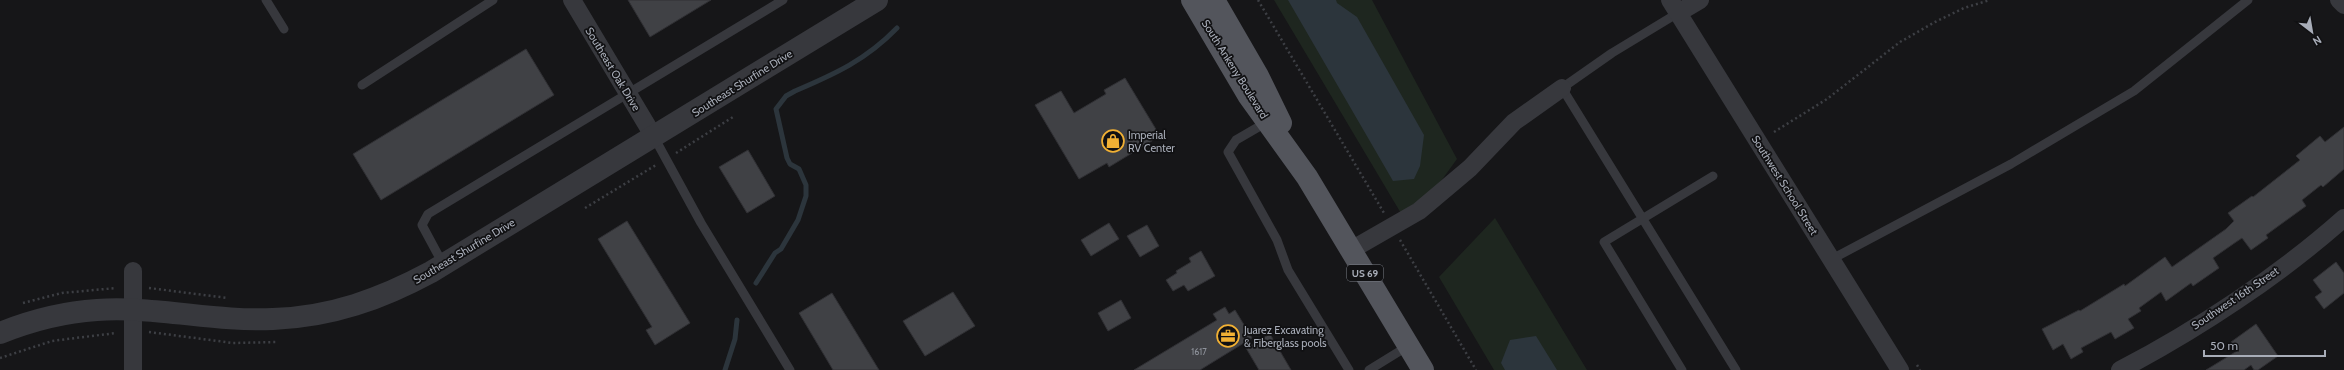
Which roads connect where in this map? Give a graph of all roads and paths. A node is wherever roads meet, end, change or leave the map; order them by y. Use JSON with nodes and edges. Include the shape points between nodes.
{"nodes":[{"id":1,"x":266,"y":0,"type":"edge"},
{"id":2,"x":494,"y":0,"type":"edge"},
{"id":3,"x":572,"y":0,"type":"edge"},
{"id":4,"x":783,"y":0,"type":"edge"},
{"id":5,"x":1192,"y":0,"type":"edge"},
{"id":6,"x":1214,"y":0,"type":"edge"},
{"id":7,"x":1258,"y":0,"type":"edge"},
{"id":8,"x":1700,"y":0,"type":"edge"},
{"id":9,"x":1990,"y":0,"type":"edge"},
{"id":10,"x":2248,"y":0,"type":"edge"},
{"id":11,"x":2339,"y":0,"type":"edge"},
{"id":12,"x":863,"y":3,"type":"edge"},
{"id":13,"x":2344,"y":5,"type":"edge"},
{"id":14,"x":1674,"y":7,"type":"edge"},
{"id":15,"x":284,"y":29,"type":"dead end"},
{"id":16,"x":362,"y":85,"type":"dead end"},
{"id":17,"x":1562,"y":88,"type":"junction"},
{"id":18,"x":628,"y":94,"type":"junction"},
{"id":19,"x":1267,"y":122,"type":"junction"},
{"id":20,"x":1774,"y":132,"type":"dead end"},
{"id":21,"x":654,"y":137,"type":"junction"},
{"id":22,"x":1713,"y":176,"type":"dead end"},
{"id":23,"x":1307,"y":177,"type":"junction"},
{"id":24,"x":1644,"y":218,"type":"junction"},
{"id":25,"x":2344,"y":218,"type":"edge"},
{"id":26,"x":1393,"y":227,"type":"junction"},
{"id":27,"x":1351,"y":250,"type":"junction"},
{"id":28,"x":1832,"y":259,"type":"junction"},
{"id":29,"x":444,"y":264,"type":"junction"},
{"id":30,"x":134,"y":280,"type":"junction"},
{"id":31,"x":232,"y":298,"type":"dead end"},
{"id":32,"x":19,"y":305,"type":"dead end"},
{"id":33,"x":134,"y":310,"type":"junction"},
{"id":34,"x":0,"y":333,"type":"edge"},
{"id":35,"x":1408,"y":346,"type":"junction"},
{"id":36,"x":133,"y":370,"type":"edge"},
{"id":37,"x":790,"y":370,"type":"edge"},
{"id":38,"x":1349,"y":370,"type":"edge"},
{"id":39,"x":1369,"y":370,"type":"edge"},
{"id":40,"x":1423,"y":370,"type":"edge"},
{"id":41,"x":1476,"y":370,"type":"edge"},
{"id":42,"x":1682,"y":370,"type":"edge"},
{"id":43,"x":1736,"y":370,"type":"edge"},
{"id":44,"x":1900,"y":370,"type":"edge"},
{"id":45,"x":2120,"y":370,"type":"edge"}],
"edges":[{"from":1,"to":15,"type":"lane"},
{"from":2,"to":16,"type":"lane"},
{"from":3,"to":18,"type":"street","name":"Southeast Oak Drive"},
{"from":4,"to":18,"type":"lane"},
{"from":5,"to":19,"type":"main road","name":"South Ankeny Boulevard","number":"US 69","via":[[1248,95]]},
{"from":6,"to":23,"type":"main road","name":"South Ankeny Boulevard","number":"US 69","via":[[1258,76]]},
{"from":7,"to":26,"type":"path"},
{"from":8,"to":14,"type":"street"},
{"from":9,"to":20,"type":"path","via":[[1964,8],[1900,42],[1827,99]]},
{"from":10,"to":28,"type":"lane","via":[[2134,91],[2011,164]]},
{"from":11,"to":13,"type":"street"},
{"from":12,"to":21,"type":"street","name":"Southeast Shurfine Drive"},
{"from":14,"to":17,"type":"lane"},
{"from":14,"to":28,"type":"street","name":"Southwest School Street"},
{"from":17,"to":24,"type":"lane"},
{"from":17,"to":26,"type":"street","via":[[1514,122],[1470,168],[1419,211]]},
{"from":18,"to":21,"type":"street","name":"Southeast Oak Drive"},
{"from":18,"to":29,"type":"lane","via":[[428,214],[422,225]]},
{"from":19,"to":23,"type":"main road","name":"South Ankeny Boulevard","number":"US 69"},
{"from":19,"to":38,"type":"lane","via":[[1236,140],[1228,152],[1277,240],[1288,270]]},
{"from":21,"to":29,"type":"street","name":"Southeast Shurfine Drive"},
{"from":21,"to":37,"type":"lane","via":[[701,223]]},
{"from":22,"to":24,"type":"lane"},
{"from":23,"to":27,"type":"main road","name":"South Ankeny Boulevard","number":"US 69"},
{"from":24,"to":42,"type":"lane","via":[[1604,242]]},
{"from":24,"to":43,"type":"lane"},
{"from":25,"to":45,"type":"street","name":"Southwest 16th Street","via":[[2252,290],[2147,356]]},
{"from":26,"to":27,"type":"street"},
{"from":26,"to":41,"type":"path"},
{"from":27,"to":35,"type":"main road","name":"South Ankeny Boulevard","number":"US 69"},
{"from":28,"to":44,"type":"street","name":"Southwest School Street"},
{"from":29,"to":33,"type":"street","name":"Southeast Shurfine Drive","via":[[402,288],[371,301],[305,317],[272,320]]},
{"from":30,"to":31,"type":"path"},
{"from":30,"to":32,"type":"path","via":[[62,293]]},
{"from":30,"to":33,"type":"street"},
{"from":33,"to":34,"type":"street","name":"Southeast Shurfine Drive","via":[[80,312],[43,319]]},
{"from":33,"to":36,"type":"street"},
{"from":35,"to":39,"type":"lane"},
{"from":35,"to":40,"type":"main road","name":"South Ankeny Boulevard","number":"US 69"}]}
